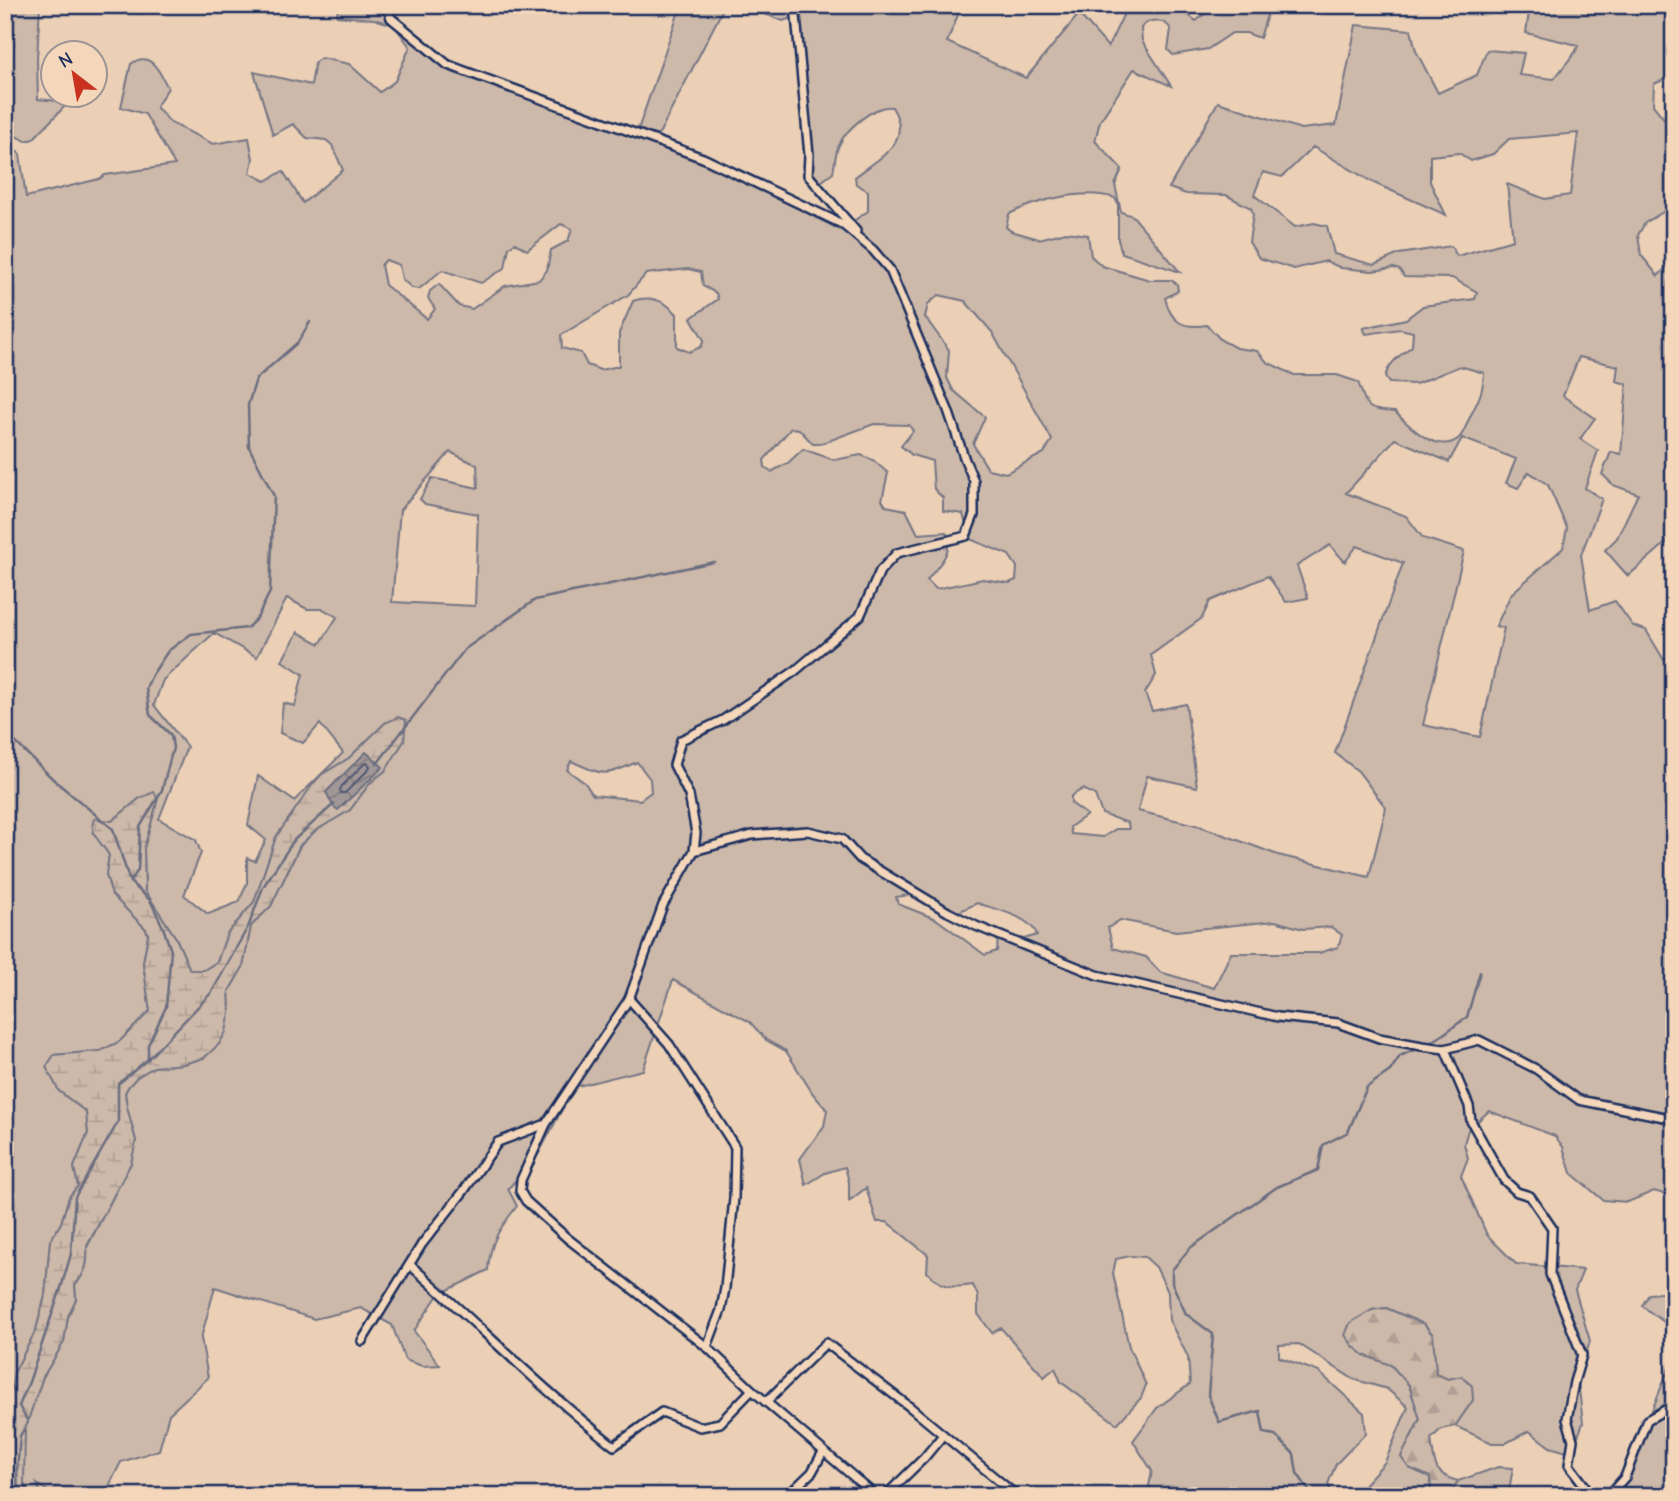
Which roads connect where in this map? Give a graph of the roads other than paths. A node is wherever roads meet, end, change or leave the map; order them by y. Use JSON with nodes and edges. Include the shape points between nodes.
{"nodes":[{"id":1,"x":382,"y":5,"type":"edge"},
{"id":2,"x":795,"y":5,"type":"edge"},
{"id":3,"x":873,"y":250,"type":"junction"},
{"id":4,"x":694,"y":851,"type":"junction"},
{"id":5,"x":629,"y":999,"type":"junction"},
{"id":6,"x":1445,"y":1049,"type":"junction"},
{"id":7,"x":1674,"y":1119,"type":"edge"},
{"id":8,"x":546,"y":1124,"type":"junction"},
{"id":9,"x":410,"y":1265,"type":"junction"},
{"id":10,"x":362,"y":1341,"type":"dead end"},
{"id":11,"x":707,"y":1347,"type":"junction"},
{"id":12,"x":752,"y":1390,"type":"junction"},
{"id":13,"x":766,"y":1402,"type":"junction"},
{"id":14,"x":1674,"y":1405,"type":"edge"},
{"id":15,"x":943,"y":1436,"type":"junction"},
{"id":16,"x":823,"y":1452,"type":"junction"},
{"id":17,"x":787,"y":1496,"type":"edge"},
{"id":18,"x":876,"y":1496,"type":"edge"},
{"id":19,"x":886,"y":1496,"type":"edge"},
{"id":20,"x":1017,"y":1496,"type":"edge"},
{"id":21,"x":1586,"y":1496,"type":"edge"},
{"id":22,"x":1608,"y":1496,"type":"edge"}],
"edges":[{"from":1,"to":3,"type":"street","via":[[391,18],[448,65],[703,158],[842,224]]},
{"from":2,"to":3,"type":"street","via":[[808,175]]},
{"from":3,"to":4,"type":"street","via":[[890,270],[948,410],[974,481],[974,515],[966,536],[897,553],[880,571],[860,616],[785,678],[723,720],[681,740],[674,765],[689,795],[696,833]]},
{"from":4,"to":5,"type":"street","via":[[663,905]]},
{"from":4,"to":6,"type":"street","via":[[752,835],[808,831],[842,839],[860,859],[948,912],[1097,975]]},
{"from":5,"to":8,"type":"street"},
{"from":5,"to":11,"type":"street","via":[[669,1044],[735,1147],[725,1288]]},
{"from":6,"to":7,"type":"street","via":[[1479,1040],[1536,1069],[1579,1100]]},
{"from":6,"to":21,"type":"street","via":[[1471,1121],[1504,1180],[1530,1196],[1552,1228],[1550,1274],[1582,1355],[1567,1419],[1573,1440],[1569,1465],[1585,1486]]},
{"from":8,"to":9,"type":"street","via":[[498,1142]]},
{"from":8,"to":11,"type":"street","via":[[521,1180],[526,1202]]},
{"from":9,"to":10,"type":"street"},
{"from":9,"to":12,"type":"street","via":[[614,1446],[662,1412],[700,1427],[720,1423]]},
{"from":11,"to":12,"type":"street"},
{"from":12,"to":13,"type":"street"},
{"from":13,"to":15,"type":"street","via":[[826,1343]]},
{"from":13,"to":16,"type":"street"},
{"from":14,"to":22,"type":"street","via":[[1647,1420],[1625,1477]]},
{"from":15,"to":19,"type":"street"},
{"from":15,"to":20,"type":"street"},
{"from":16,"to":17,"type":"street","via":[[812,1472]]},
{"from":16,"to":18,"type":"street"}]}
